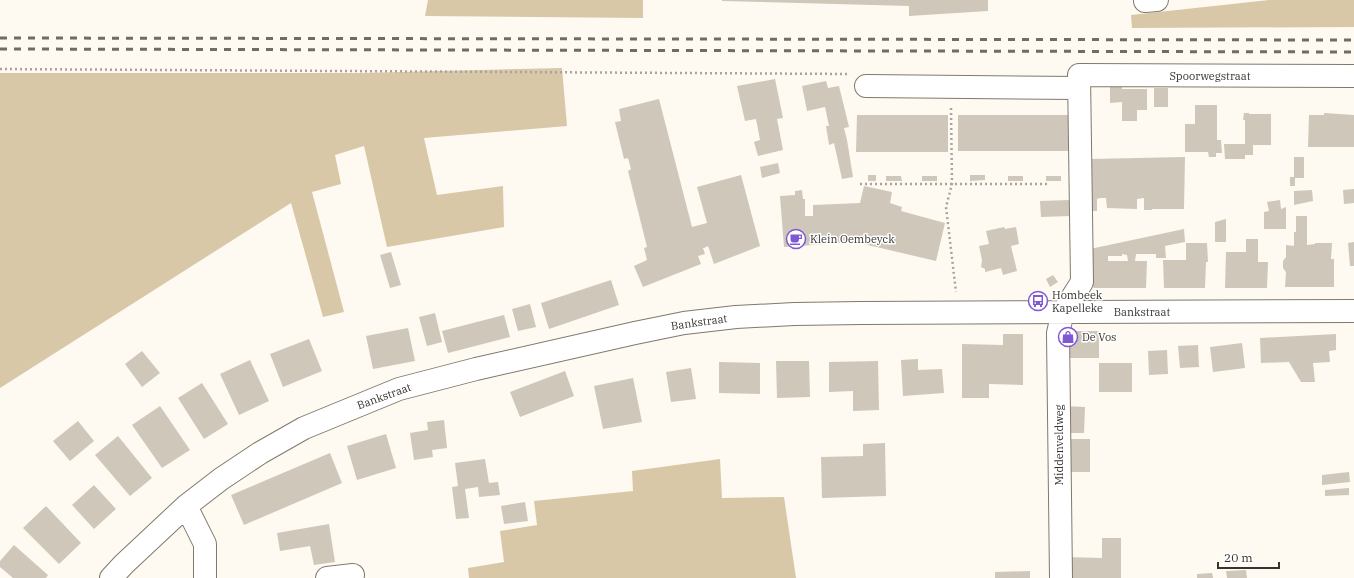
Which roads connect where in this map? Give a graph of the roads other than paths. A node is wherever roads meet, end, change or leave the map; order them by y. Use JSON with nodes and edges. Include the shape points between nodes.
{"nodes":[{"id":1,"x":1354,"y":76,"type":"edge"},
{"id":2,"x":859,"y":80,"type":"road end"},
{"id":3,"x":1079,"y":88,"type":"junction"},
{"id":4,"x":1063,"y":312,"type":"junction"},
{"id":5,"x":1354,"y":312,"type":"edge"},
{"id":6,"x":186,"y":506,"type":"junction"},
{"id":7,"x":353,"y":575,"type":"dead end"},
{"id":8,"x":111,"y":578,"type":"edge"},
{"id":9,"x":205,"y":578,"type":"edge"},
{"id":10,"x":327,"y":578,"type":"edge"},
{"id":11,"x":1061,"y":578,"type":"edge"}],
"edges":[{"from":1,"to":3,"type":"street","name":"Spoorwegstraat","via":[[1079,75]]},
{"from":2,"to":3,"type":"street","via":[[948,86]]},
{"from":3,"to":4,"type":"street","name":"Spoorwegstraat","via":[[1082,282]]},
{"from":4,"to":5,"type":"street","name":"Bankstraat"},
{"from":4,"to":6,"type":"street","name":"Bankstraat","via":[[794,314],[684,323],[635,333],[399,389],[304,428],[220,479]]},
{"from":4,"to":11,"type":"street","name":"Middenveldweg","via":[[1058,333]]},
{"from":6,"to":8,"type":"street","name":"Bankstraat"},
{"from":6,"to":9,"type":"street","via":[[205,544]]},
{"from":7,"to":10,"type":"street"}]}
